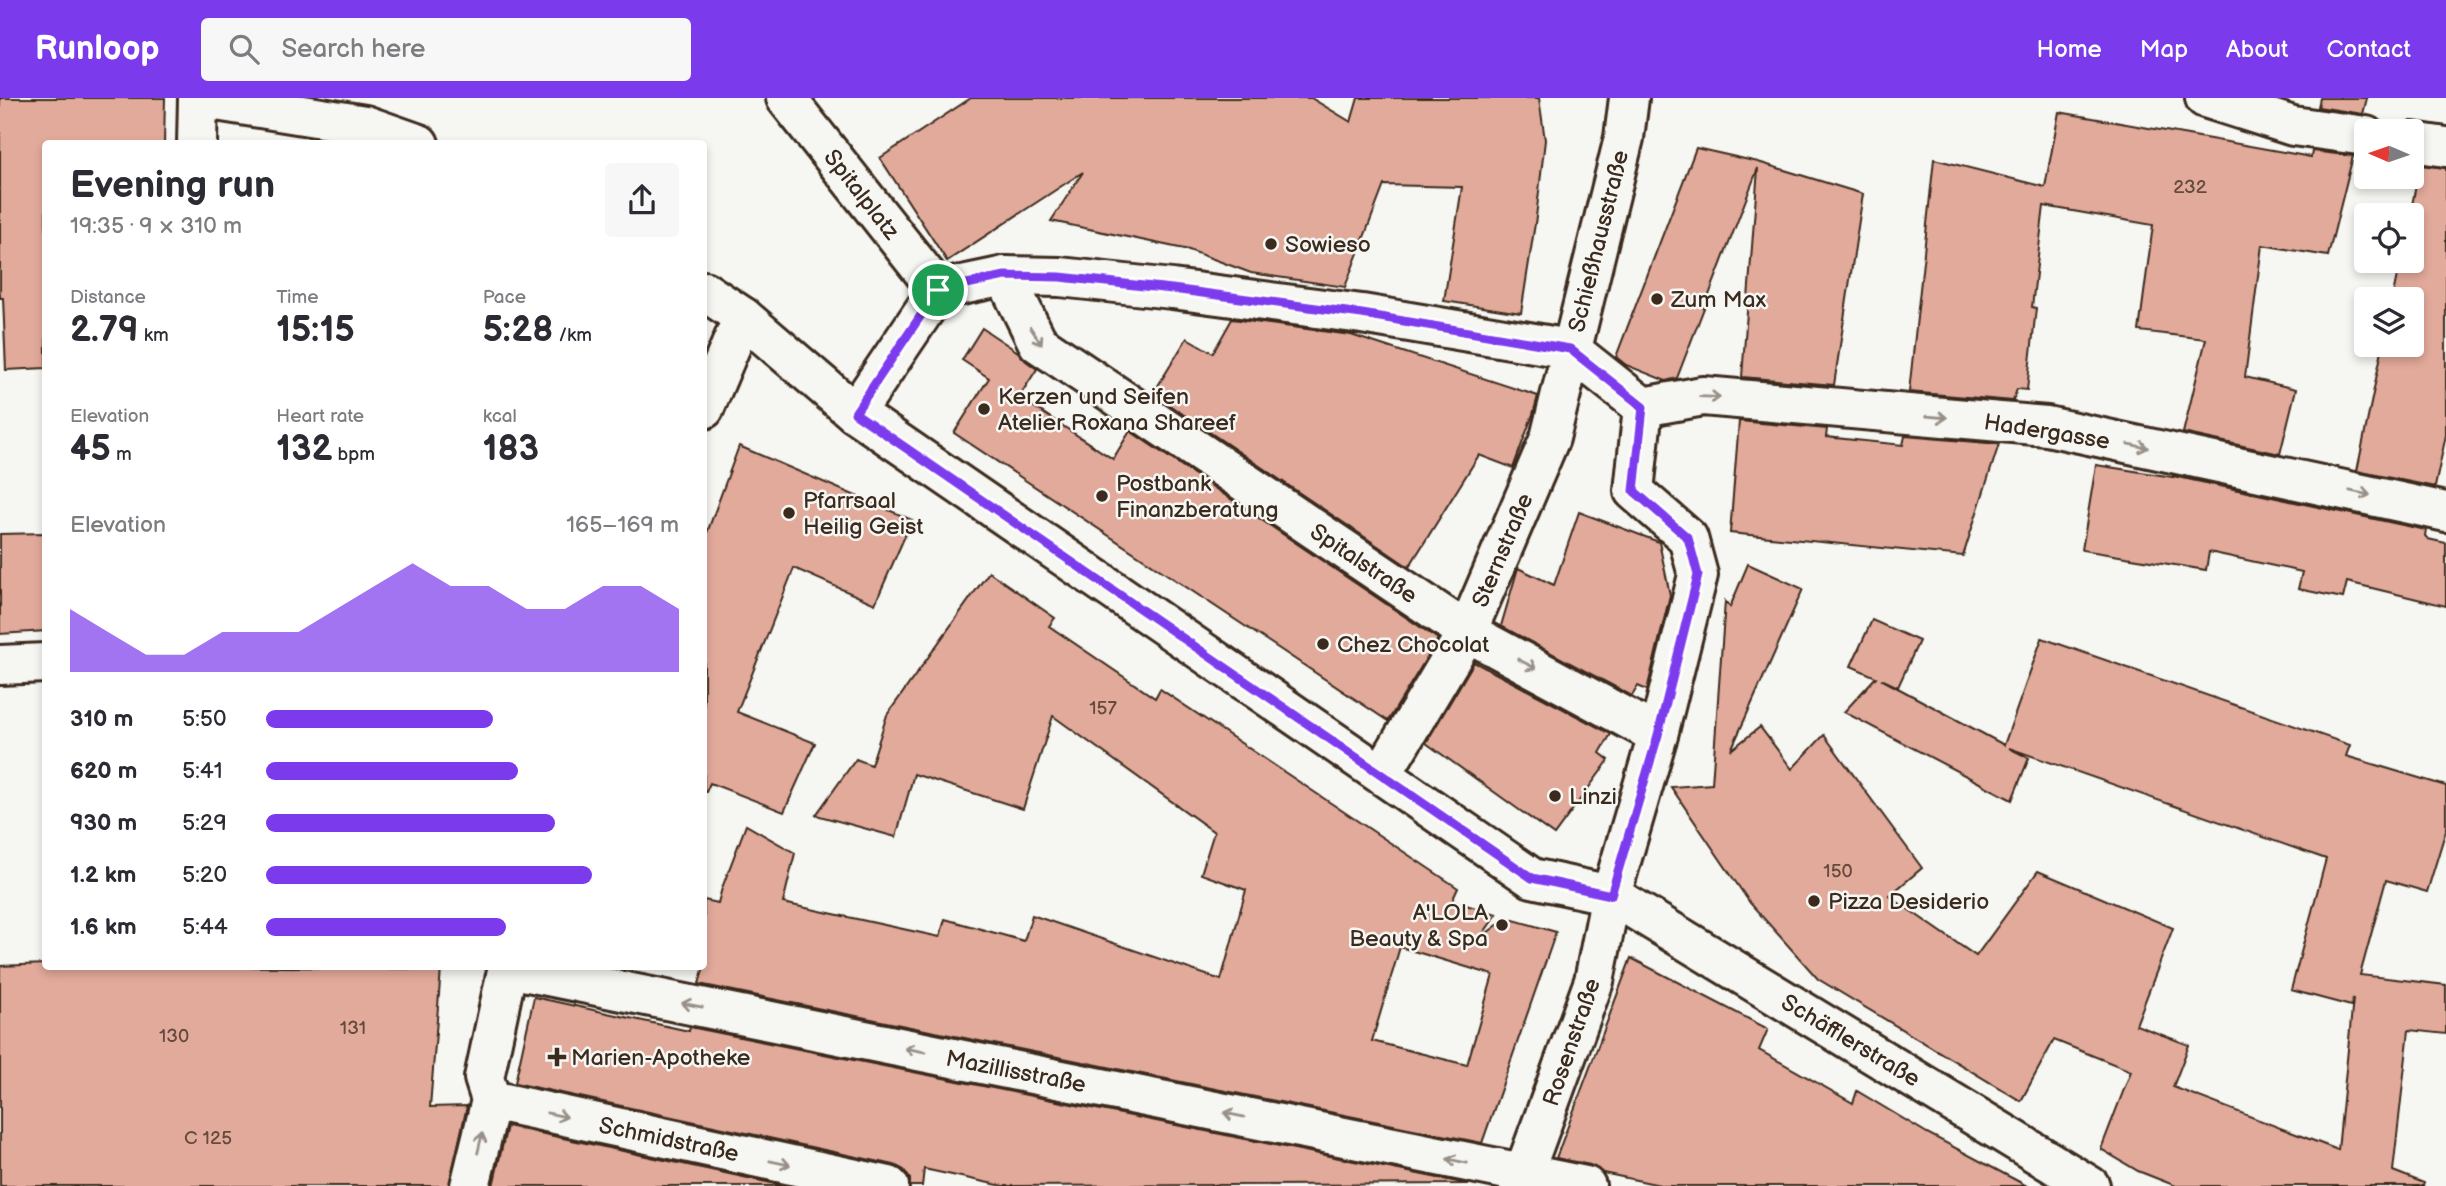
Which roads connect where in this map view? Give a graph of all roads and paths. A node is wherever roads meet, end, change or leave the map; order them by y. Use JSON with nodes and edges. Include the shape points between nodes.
{"nodes":[{"id":1,"x":198,"y":98,"type":"edge"},
{"id":2,"x":786,"y":98,"type":"edge"},
{"id":3,"x":2205,"y":98,"type":"edge"},
{"id":4,"x":1632,"y":99,"type":"edge"},
{"id":5,"x":2354,"y":134,"type":"edge"},
{"id":6,"x":197,"y":140,"type":"edge"},
{"id":7,"x":408,"y":140,"type":"edge"},
{"id":8,"x":2424,"y":144,"type":"edge"},
{"id":9,"x":2446,"y":147,"type":"edge"},
{"id":10,"x":1005,"y":276,"type":"junction"},
{"id":11,"x":938,"y":290,"type":"junction"},
{"id":12,"x":707,"y":293,"type":"edge"},
{"id":13,"x":743,"y":317,"type":"junction"},
{"id":14,"x":1570,"y":349,"type":"junction"},
{"id":15,"x":707,"y":402,"type":"edge"},
{"id":16,"x":1643,"y":407,"type":"junction"},
{"id":17,"x":855,"y":413,"type":"junction"},
{"id":18,"x":2446,"y":512,"type":"edge"},
{"id":19,"x":1467,"y":632,"type":"junction"},
{"id":20,"x":42,"y":663,"type":"edge"},
{"id":21,"x":0,"y":665,"type":"edge"},
{"id":22,"x":1658,"y":735,"type":"junction"},
{"id":23,"x":1382,"y":774,"type":"junction"},
{"id":24,"x":1611,"y":895,"type":"junction"},
{"id":25,"x":507,"y":970,"type":"edge"},
{"id":26,"x":522,"y":970,"type":"edge"},
{"id":27,"x":491,"y":1100,"type":"junction"},
{"id":28,"x":1521,"y":1180,"type":"edge"},
{"id":29,"x":470,"y":1186,"type":"edge"},
{"id":30,"x":889,"y":1186,"type":"edge"},
{"id":31,"x":1586,"y":1186,"type":"edge"},
{"id":32,"x":2090,"y":1186,"type":"edge"}],
"edges":[{"from":1,"to":6,"type":"street"},
{"from":1,"to":7,"type":"street","via":[[365,125]]},
{"from":2,"to":11,"type":"street","name":"Spitalplatz"},
{"from":3,"to":5,"type":"street","via":[[2293,126]]},
{"from":4,"to":14,"type":"street","name":"Schießhausstraße"},
{"from":8,"to":9,"type":"street"},
{"from":10,"to":11,"type":"street"},
{"from":10,"to":14,"type":"street","via":[[1186,290]]},
{"from":10,"to":19,"type":"street","name":"Spitalstraße","one_way":true,"via":[[1038,343]]},
{"from":11,"to":17,"type":"street"},
{"from":12,"to":13,"type":"street"},
{"from":13,"to":15,"type":"street"},
{"from":13,"to":17,"type":"street","name":"Schäfflerstraße"},
{"from":14,"to":16,"type":"street","name":"Schießhausstraße"},
{"from":14,"to":19,"type":"street","name":"Sternstraße","via":[[1550,438]]},
{"from":16,"to":18,"type":"street","name":"Hadergasse","one_way":true,"via":[[1703,396],[2047,426]]},
{"from":16,"to":22,"type":"street","via":[[1634,491],[1688,538],[1698,575]]},
{"from":17,"to":23,"type":"street","name":"Schäfflerstraße"},
{"from":19,"to":22,"type":"street","name":"Spitalstraße","one_way":true},
{"from":19,"to":23,"type":"street","name":"Sternstraße"},
{"from":20,"to":21,"type":"street"},
{"from":22,"to":24,"type":"street"},
{"from":23,"to":24,"type":"street","name":"Schäfflerstraße","via":[[1532,878]]},
{"from":24,"to":28,"type":"street","name":"Rosenstraße","via":[[1594,981]]},
{"from":24,"to":32,"type":"street","name":"Schäfflerstraße"},
{"from":25,"to":27,"type":"street","via":[[484,1077]]},
{"from":28,"to":26,"type":"street","name":"Mazillisstraße","one_way":true},
{"from":29,"to":27,"type":"street","one_way":true},
{"from":27,"to":30,"type":"street","name":"Schmidstraße","one_way":true},
{"from":28,"to":31,"type":"street","name":"Mazillisstraße"}]}
